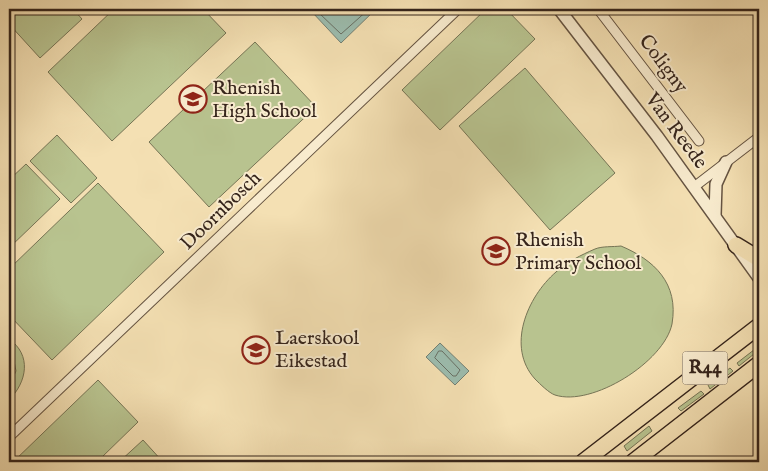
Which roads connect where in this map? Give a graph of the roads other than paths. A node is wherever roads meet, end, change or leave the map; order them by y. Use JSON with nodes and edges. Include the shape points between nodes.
{"nodes":[{"id":1,"x":458,"y":9,"type":"edge"},
{"id":2,"x":560,"y":9,"type":"edge"},
{"id":3,"x":598,"y":9,"type":"edge"},
{"id":4,"x":759,"y":137,"type":"edge"},
{"id":5,"x":699,"y":141,"type":"dead end"},
{"id":6,"x":726,"y":162,"type":"junction"},
{"id":7,"x":694,"y":187,"type":"junction"},
{"id":8,"x":715,"y":215,"type":"junction"},
{"id":9,"x":736,"y":245,"type":"junction"},
{"id":10,"x":759,"y":259,"type":"edge"},
{"id":11,"x":759,"y":278,"type":"edge"},
{"id":12,"x":759,"y":326,"type":"edge"},
{"id":13,"x":759,"y":364,"type":"edge"},
{"id":14,"x":9,"y":437,"type":"edge"},
{"id":15,"x":583,"y":462,"type":"edge"},
{"id":16,"x":633,"y":462,"type":"edge"}],
"edges":[{"from":1,"to":14,"type":"street","name":"Doornbosch"},
{"from":2,"to":7,"type":"street","name":"Van Reede"},
{"from":3,"to":5,"type":"street","name":"Coligny"},
{"from":4,"to":6,"type":"street"},
{"from":6,"to":7,"type":"street"},
{"from":6,"to":8,"type":"street","via":[[716,184]]},
{"from":7,"to":8,"type":"street","name":"Van Reede"},
{"from":8,"to":9,"type":"street","name":"Van Reede"},
{"from":9,"to":10,"type":"main road"},
{"from":9,"to":11,"type":"street","name":"Van Reede"},
{"from":12,"to":15,"type":"main road","number":"R44"},
{"from":13,"to":16,"type":"main road","number":"R44"}]}
